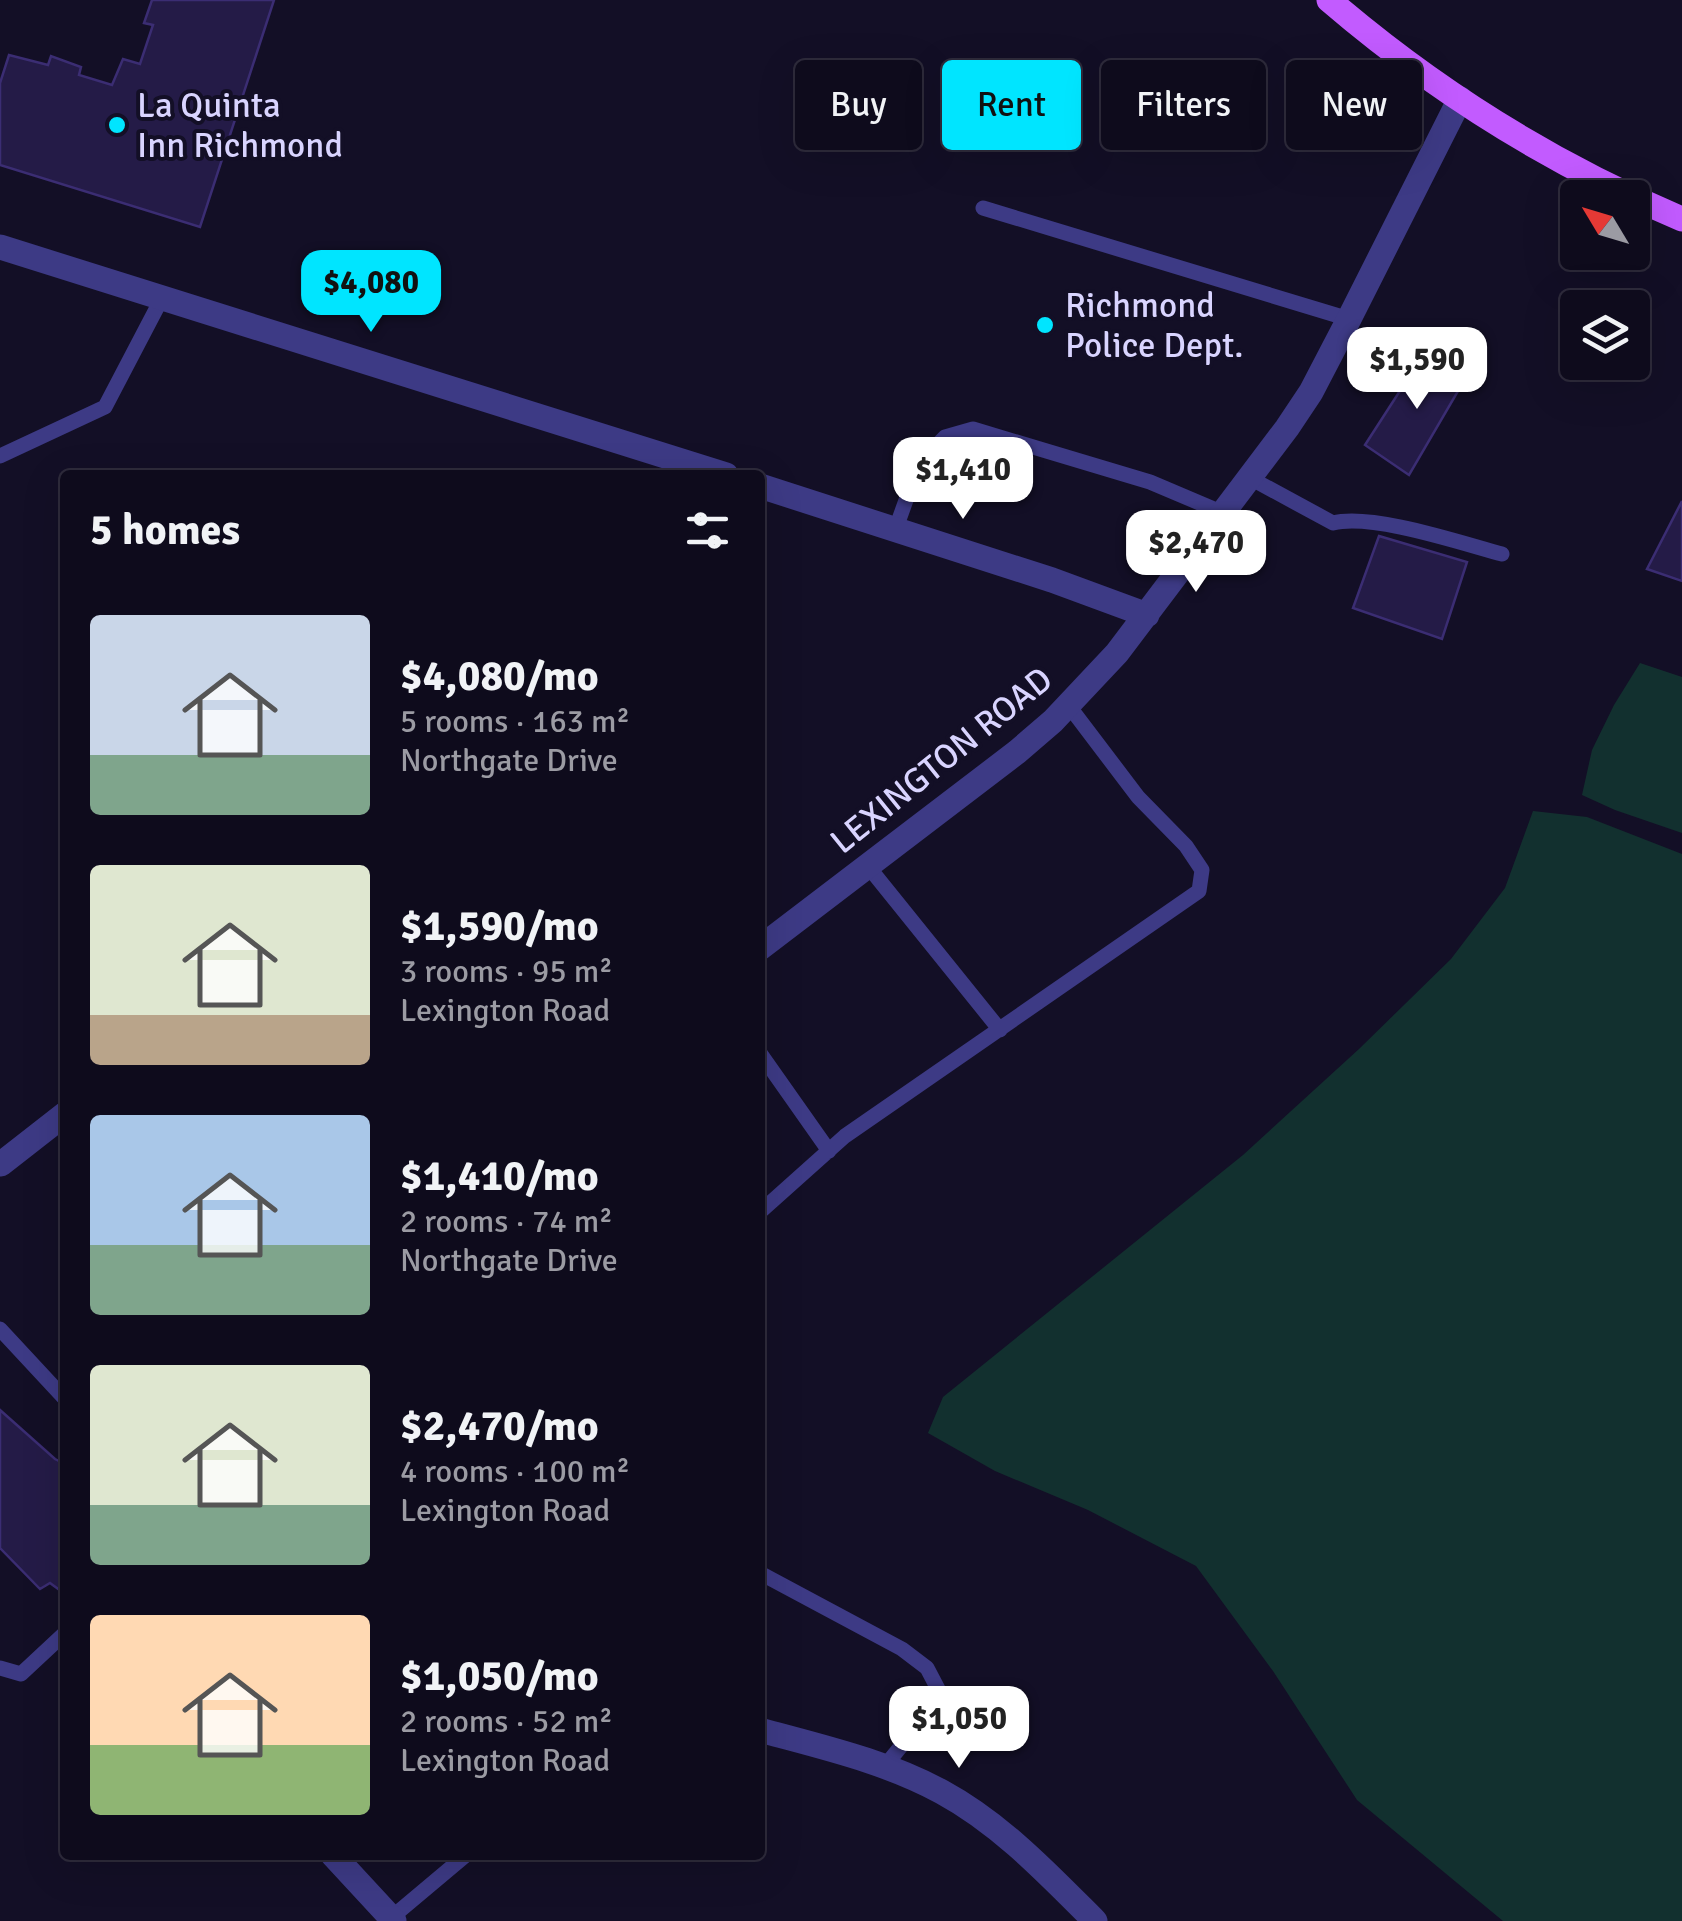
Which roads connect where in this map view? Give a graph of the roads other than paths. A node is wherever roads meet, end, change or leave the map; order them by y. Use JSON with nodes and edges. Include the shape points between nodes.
{"nodes":[{"id":1,"x":1329,"y":0,"type":"edge"},
{"id":2,"x":1460,"y":100,"type":"junction"},
{"id":3,"x":983,"y":208,"type":"dead end"},
{"id":4,"x":1682,"y":219,"type":"edge"},
{"id":5,"x":0,"y":247,"type":"edge"},
{"id":6,"x":162,"y":298,"type":"junction"},
{"id":7,"x":1349,"y":319,"type":"junction"},
{"id":8,"x":0,"y":456,"type":"edge"},
{"id":9,"x":710,"y":470,"type":"edge"},
{"id":10,"x":1250,"y":478,"type":"junction"},
{"id":11,"x":765,"y":488,"type":"edge"},
{"id":12,"x":1223,"y":513,"type":"junction"},
{"id":13,"x":896,"y":528,"type":"junction"},
{"id":14,"x":1502,"y":554,"type":"dead end"},
{"id":15,"x":1147,"y":615,"type":"junction"},
{"id":16,"x":1068,"y":706,"type":"junction"},
{"id":17,"x":867,"y":865,"type":"junction"},
{"id":18,"x":765,"y":944,"type":"edge"},
{"id":19,"x":1000,"y":1030,"type":"junction"},
{"id":20,"x":765,"y":1061,"type":"edge"},
{"id":21,"x":60,"y":1118,"type":"edge"},
{"id":22,"x":828,"y":1151,"type":"junction"},
{"id":23,"x":0,"y":1165,"type":"edge"},
{"id":24,"x":765,"y":1208,"type":"edge"},
{"id":25,"x":0,"y":1329,"type":"edge"},
{"id":26,"x":60,"y":1394,"type":"edge"},
{"id":27,"x":765,"y":1576,"type":"edge"},
{"id":28,"x":60,"y":1638,"type":"edge"},
{"id":29,"x":0,"y":1668,"type":"edge"},
{"id":30,"x":765,"y":1731,"type":"edge"},
{"id":31,"x":885,"y":1766,"type":"junction"},
{"id":32,"x":338,"y":1860,"type":"edge"},
{"id":33,"x":460,"y":1860,"type":"edge"},
{"id":34,"x":392,"y":1920,"type":"edge"},
{"id":35,"x":1095,"y":1921,"type":"edge"}],
"edges":[{"from":1,"to":2,"type":"main road"},
{"from":2,"to":4,"type":"main road","via":[[1588,176]]},
{"from":2,"to":7,"type":"street","name":"LEXINGTON ROAD"},
{"from":3,"to":7,"type":"lane"},
{"from":5,"to":6,"type":"street"},
{"from":6,"to":8,"type":"lane","via":[[105,406]]},
{"from":6,"to":9,"type":"street"},
{"from":7,"to":10,"type":"street","name":"LEXINGTON ROAD","via":[[1311,392]]},
{"from":10,"to":12,"type":"street","name":"LEXINGTON ROAD"},
{"from":10,"to":14,"type":"lane","via":[[1333,522],[1385,524]]},
{"from":11,"to":13,"type":"street"},
{"from":12,"to":13,"type":"lane","via":[[1150,482],[973,429],[945,437],[919,464]]},
{"from":12,"to":15,"type":"street","name":"LEXINGTON ROAD"},
{"from":13,"to":15,"type":"street"},
{"from":15,"to":16,"type":"street","name":"LEXINGTON ROAD"},
{"from":16,"to":17,"type":"street","name":"LEXINGTON ROAD"},
{"from":16,"to":19,"type":"lane","via":[[1138,797],[1186,846],[1202,870],[1199,891]]},
{"from":17,"to":18,"type":"street","name":"LEXINGTON ROAD"},
{"from":17,"to":19,"type":"lane"},
{"from":19,"to":22,"type":"lane"},
{"from":20,"to":22,"type":"lane"},
{"from":21,"to":23,"type":"street"},
{"from":22,"to":24,"type":"lane"},
{"from":25,"to":26,"type":"lane"},
{"from":27,"to":31,"type":"lane","via":[[927,1668],[938,1688],[936,1703]]},
{"from":28,"to":29,"type":"lane","via":[[22,1674]]},
{"from":30,"to":31,"type":"street"},
{"from":31,"to":35,"type":"street","via":[[978,1815]]},
{"from":32,"to":34,"type":"street"},
{"from":33,"to":34,"type":"lane"}]}
